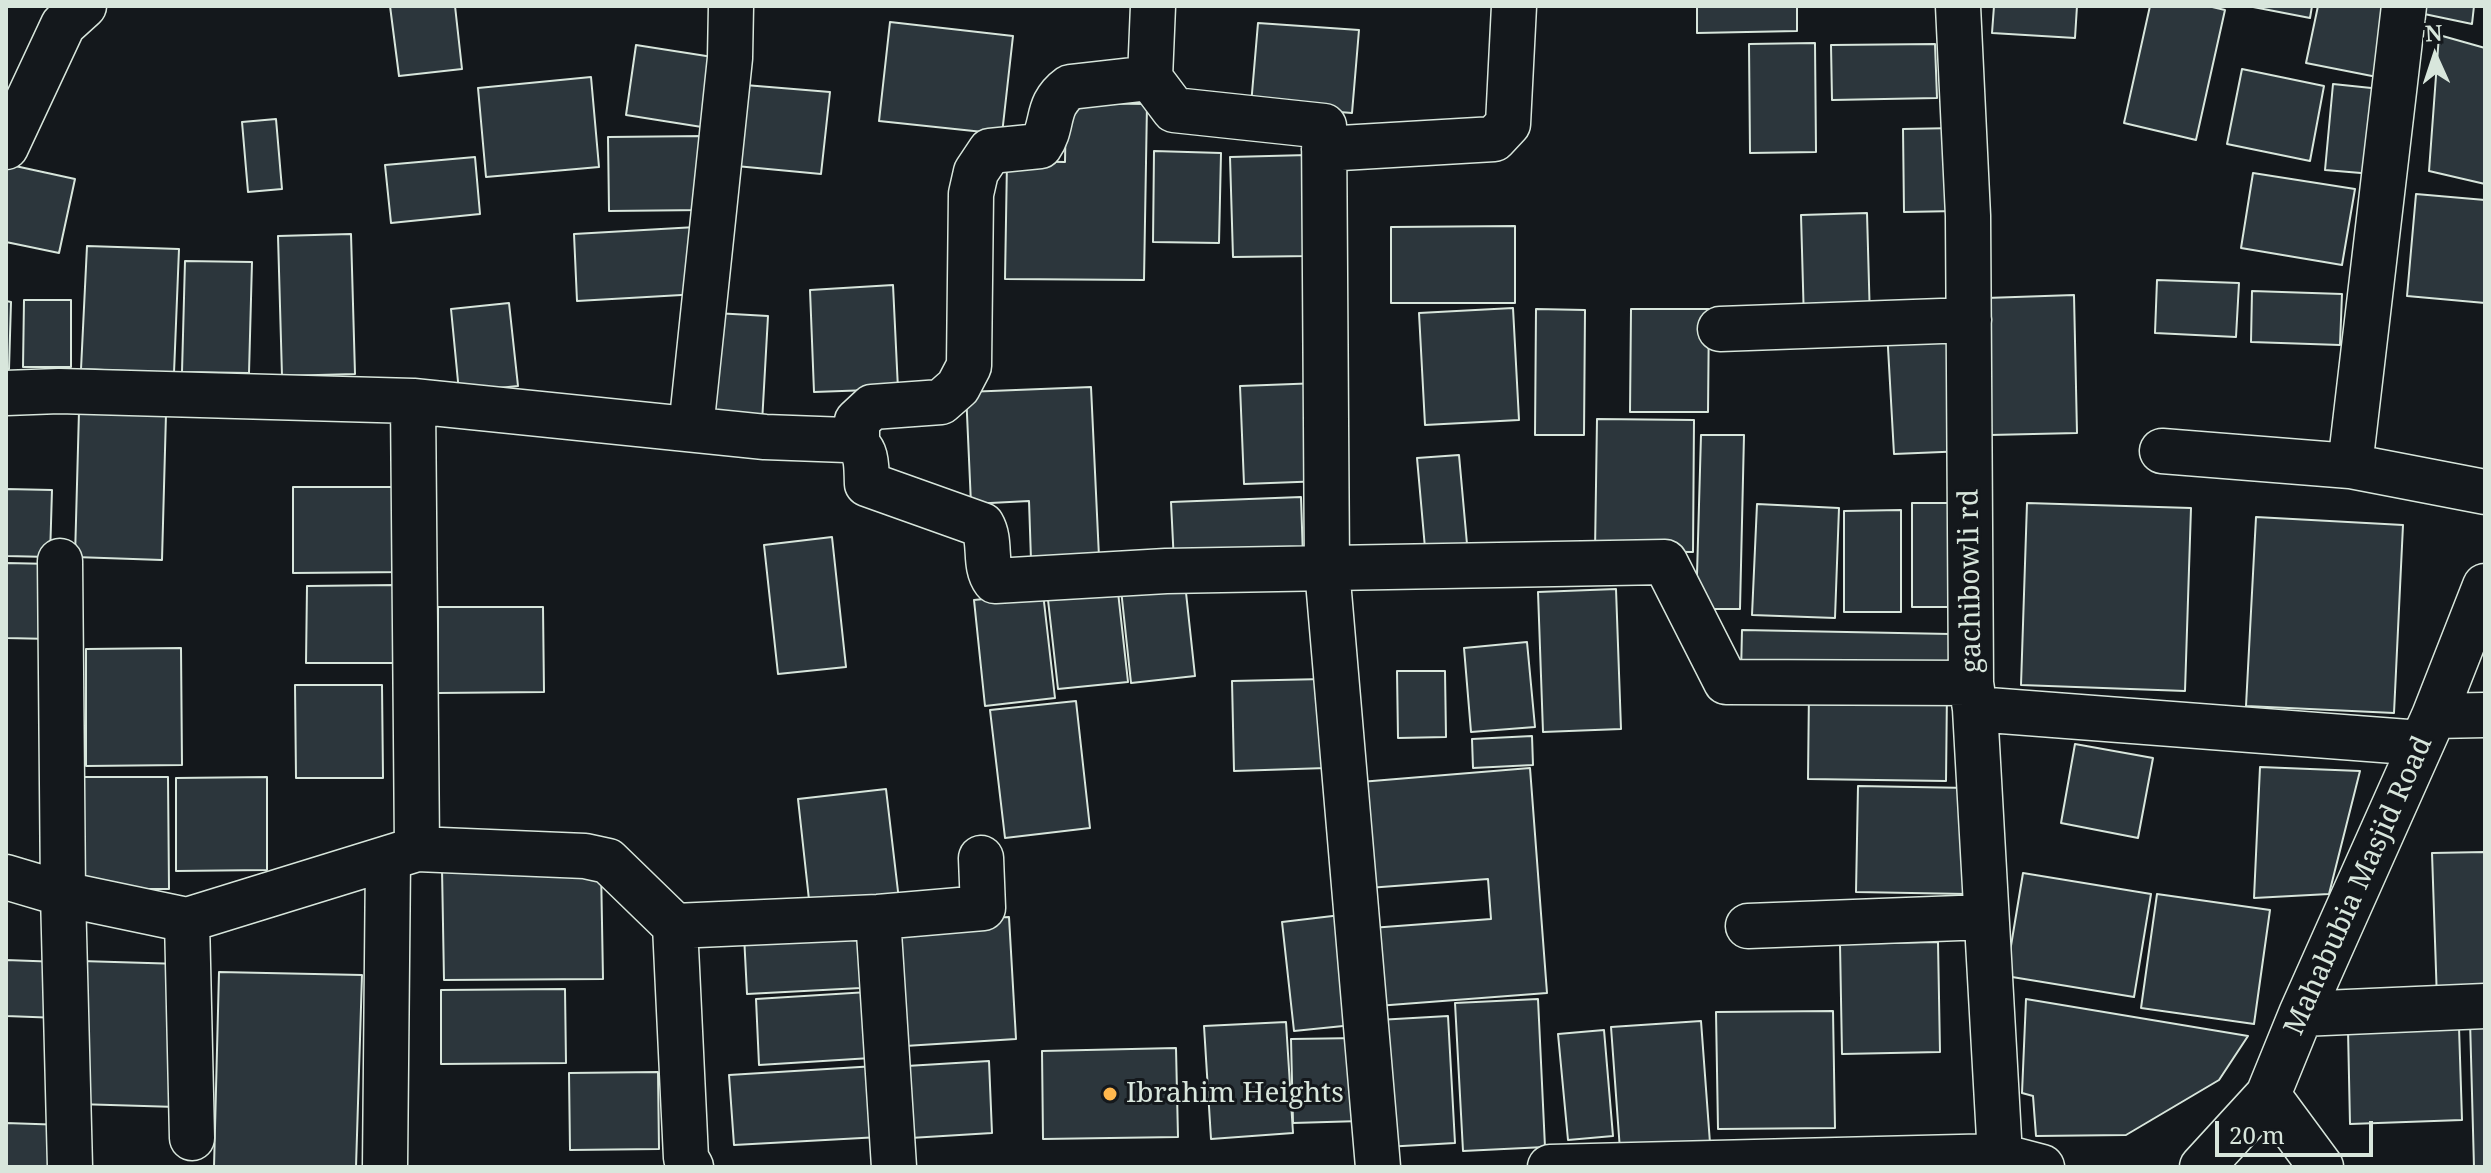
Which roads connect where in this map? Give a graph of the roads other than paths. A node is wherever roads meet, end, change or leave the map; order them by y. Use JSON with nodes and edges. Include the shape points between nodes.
{"nodes":[{"id":1,"x":84,"y":6,"type":"edge"},
{"id":2,"x":731,"y":6,"type":"edge"},
{"id":3,"x":1153,"y":6,"type":"edge"},
{"id":4,"x":1514,"y":6,"type":"edge"},
{"id":5,"x":1958,"y":6,"type":"edge"},
{"id":6,"x":2404,"y":6,"type":"edge"},
{"id":7,"x":1150,"y":78,"type":"junction"},
{"id":8,"x":6,"y":147,"type":"edge"},
{"id":9,"x":1324,"y":149,"type":"junction"},
{"id":10,"x":1969,"y":320,"type":"junction"},
{"id":11,"x":1720,"y":329,"type":"dead end"},
{"id":12,"x":6,"y":393,"type":"edge"},
{"id":13,"x":413,"y":401,"type":"junction"},
{"id":14,"x":691,"y":429,"type":"junction"},
{"id":15,"x":857,"y":443,"type":"junction"},
{"id":16,"x":2162,"y":451,"type":"dead end"},
{"id":17,"x":2350,"y":466,"type":"junction"},
{"id":18,"x":2485,"y":492,"type":"edge"},
{"id":19,"x":60,"y":561,"type":"dead end"},
{"id":20,"x":1327,"y":569,"type":"junction"},
{"id":21,"x":2485,"y":586,"type":"edge"},
{"id":22,"x":1973,"y":696,"type":"junction"},
{"id":23,"x":2485,"y":715,"type":"edge"},
{"id":24,"x":2428,"y":729,"type":"junction"},
{"id":25,"x":402,"y":853,"type":"junction"},
{"id":26,"x":981,"y":858,"type":"dead end"},
{"id":27,"x":6,"y":877,"type":"edge"},
{"id":28,"x":63,"y":894,"type":"junction"},
{"id":29,"x":878,"y":917,"type":"junction"},
{"id":30,"x":1986,"y":917,"type":"junction"},
{"id":31,"x":187,"y":920,"type":"junction"},
{"id":32,"x":675,"y":926,"type":"junction"},
{"id":33,"x":1748,"y":926,"type":"dead end"},
{"id":34,"x":2485,"y":1006,"type":"edge"},
{"id":35,"x":2301,"y":1014,"type":"junction"},
{"id":36,"x":2268,"y":1095,"type":"junction"},
{"id":37,"x":192,"y":1138,"type":"dead end"},
{"id":38,"x":2000,"y":1156,"type":"junction"},
{"id":39,"x":70,"y":1167,"type":"edge"},
{"id":40,"x":385,"y":1167,"type":"edge"},
{"id":41,"x":691,"y":1167,"type":"edge"},
{"id":42,"x":894,"y":1167,"type":"edge"},
{"id":43,"x":1378,"y":1167,"type":"edge"},
{"id":44,"x":1550,"y":1167,"type":"edge"},
{"id":45,"x":2042,"y":1167,"type":"edge"},
{"id":46,"x":2202,"y":1167,"type":"edge"},
{"id":47,"x":2321,"y":1167,"type":"edge"}],
"edges":[{"from":1,"to":8,"type":"street","via":[[63,25]]},
{"from":2,"to":14,"type":"street"},
{"from":3,"to":7,"type":"street"},
{"from":4,"to":9,"type":"street","via":[[1508,124],[1494,139]]},
{"from":5,"to":10,"type":"street","name":"gachibowli rd"},
{"from":6,"to":17,"type":"street"},
{"from":7,"to":9,"type":"street","via":[[1174,110],[1324,126]]},
{"from":7,"to":15,"type":"street","via":[[1070,87],[1055,104],[1040,146],[990,151],[976,172],[971,194],[969,366],[958,387],[941,402],[872,407],[857,421]]},
{"from":9,"to":20,"type":"street"},
{"from":10,"to":11,"type":"street"},
{"from":10,"to":22,"type":"street","name":"gachibowli rd"},
{"from":12,"to":13,"type":"street"},
{"from":13,"to":14,"type":"street"},
{"from":13,"to":25,"type":"street"},
{"from":14,"to":15,"type":"street"},
{"from":15,"to":20,"type":"street","via":[[865,451],[867,484],[982,525],[995,581]]},
{"from":16,"to":17,"type":"street"},
{"from":17,"to":18,"type":"street"},
{"from":19,"to":28,"type":"street"},
{"from":20,"to":22,"type":"street","via":[[1665,562],[1726,682]]},
{"from":20,"to":43,"type":"street"},
{"from":21,"to":24,"type":"street","name":"Mahabubia Masjid Road"},
{"from":22,"to":24,"type":"street"},
{"from":22,"to":30,"type":"street","name":"gachibowli rd"},
{"from":23,"to":24,"type":"street"},
{"from":24,"to":35,"type":"street","name":"Mahabubia Masjid Road"},
{"from":25,"to":31,"type":"street"},
{"from":25,"to":32,"type":"street","via":[[585,856],[608,861]]},
{"from":25,"to":40,"type":"street"},
{"from":26,"to":29,"type":"street","via":[[983,908]]},
{"from":27,"to":28,"type":"street"},
{"from":28,"to":31,"type":"street"},
{"from":28,"to":39,"type":"street"},
{"from":29,"to":32,"type":"street"},
{"from":29,"to":42,"type":"street"},
{"from":30,"to":33,"type":"street"},
{"from":30,"to":38,"type":"street","name":"gachibowli rd"},
{"from":31,"to":37,"type":"street"},
{"from":32,"to":41,"type":"street","via":[[686,1158]]},
{"from":34,"to":35,"type":"street"},
{"from":35,"to":36,"type":"street","name":"Mahabubia Masjid Road"},
{"from":36,"to":46,"type":"street","name":"Mahabubia Masjid Road"},
{"from":36,"to":47,"type":"street"},
{"from":38,"to":44,"type":"street"},
{"from":38,"to":45,"type":"street"}]}
